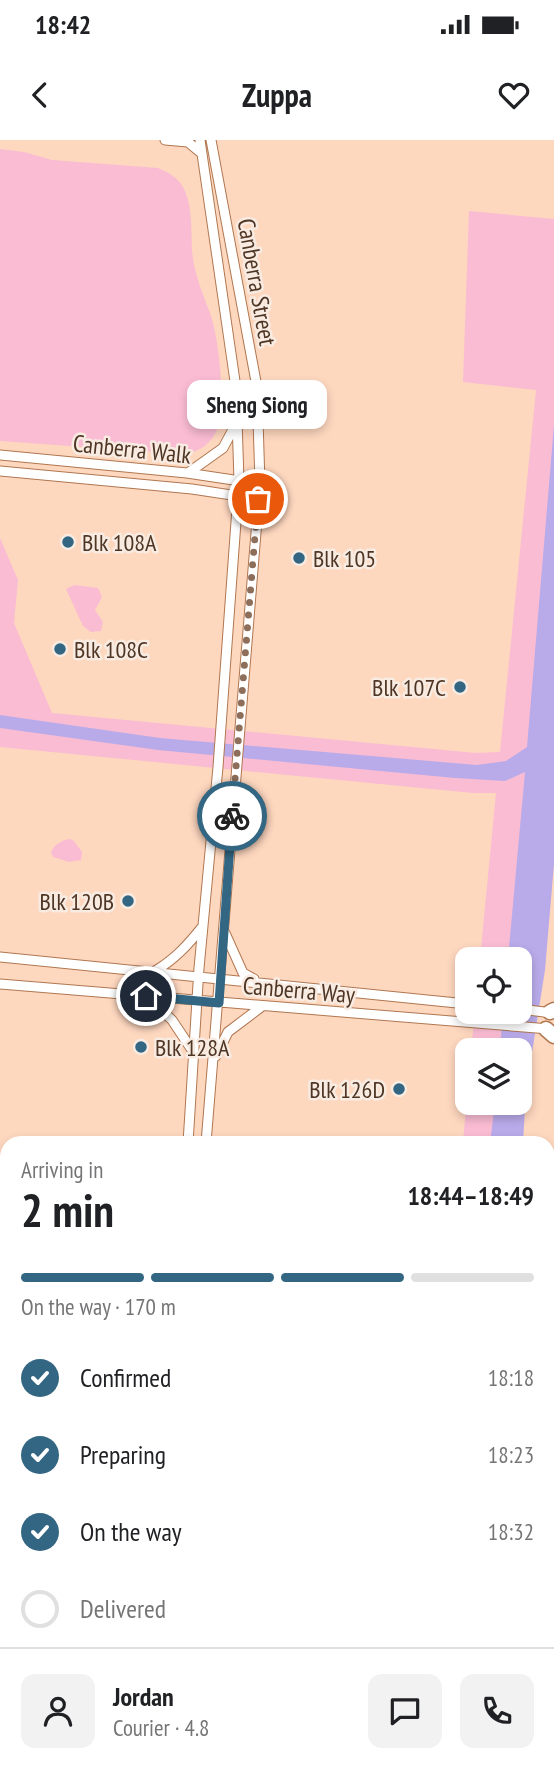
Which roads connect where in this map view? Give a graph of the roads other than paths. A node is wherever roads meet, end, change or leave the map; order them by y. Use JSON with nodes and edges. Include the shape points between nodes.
{"nodes":[{"id":1,"x":165,"y":140,"type":"edge"},
{"id":2,"x":211,"y":141,"type":"edge"},
{"id":3,"x":200,"y":145,"type":"edge"},
{"id":4,"x":238,"y":420,"type":"junction"},
{"id":5,"x":0,"y":455,"type":"edge"},
{"id":6,"x":0,"y":471,"type":"edge"},
{"id":7,"x":187,"y":473,"type":"junction"},
{"id":8,"x":239,"y":481,"type":"junction"},
{"id":9,"x":260,"y":484,"type":"junction"},
{"id":10,"x":237,"y":496,"type":"junction"},
{"id":11,"x":258,"y":499,"type":"junction"},
{"id":12,"x":204,"y":926,"type":"junction"},
{"id":13,"x":224,"y":932,"type":"junction"},
{"id":14,"x":0,"y":957,"type":"edge"},
{"id":15,"x":153,"y":972,"type":"junction"},
{"id":16,"x":199,"y":976,"type":"junction"},
{"id":17,"x":221,"y":978,"type":"junction"},
{"id":18,"x":261,"y":982,"type":"junction"},
{"id":19,"x":0,"y":984,"type":"edge"},
{"id":20,"x":146,"y":996,"type":"junction"},
{"id":21,"x":197,"y":1000,"type":"junction"},
{"id":22,"x":219,"y":1003,"type":"junction"},
{"id":23,"x":455,"y":1003,"type":"edge"},
{"id":24,"x":261,"y":1007,"type":"junction"},
{"id":25,"x":532,"y":1010,"type":"edge"},
{"id":26,"x":551,"y":1012,"type":"edge"},
{"id":27,"x":549,"y":1031,"type":"edge"},
{"id":28,"x":194,"y":1053,"type":"junction"},
{"id":29,"x":214,"y":1061,"type":"junction"},
{"id":30,"x":188,"y":1136,"type":"edge"},
{"id":31,"x":207,"y":1136,"type":"edge"}],
"edges":[{"from":1,"to":3,"type":"street"},
{"from":2,"to":3,"type":"street"},
{"from":2,"to":9,"type":"street","name":"Canberra Street","via":[[257,387]]},
{"from":3,"to":4,"type":"street","name":"Canberra Street"},
{"from":4,"to":7,"type":"street","via":[[223,448]]},
{"from":4,"to":8,"type":"street","name":"Canberra Street"},
{"from":5,"to":7,"type":"street","name":"Canberra Walk"},
{"from":6,"to":10,"type":"street","name":"Canberra Walk"},
{"from":7,"to":8,"type":"street","name":"Canberra Walk"},
{"from":8,"to":9,"type":"street","name":"Canberra Walk"},
{"from":8,"to":10,"type":"street","name":"Canberra Street"},
{"from":9,"to":11,"type":"street","name":"Canberra Street"},
{"from":10,"to":11,"type":"street","name":"Canberra Walk"},
{"from":10,"to":12,"type":"street","name":"Canberra Street"},
{"from":11,"to":13,"type":"street","name":"Canberra Street"},
{"from":12,"to":15,"type":"street","via":[[185,949]]},
{"from":12,"to":16,"type":"street","name":"Canberra Street"},
{"from":13,"to":17,"type":"street","name":"Canberra Street"},
{"from":13,"to":18,"type":"street","via":[[243,973]]},
{"from":14,"to":15,"type":"street","name":"Canberra Way"},
{"from":15,"to":16,"type":"street","name":"Canberra Way"},
{"from":16,"to":17,"type":"street","name":"Canberra Way"},
{"from":16,"to":21,"type":"street","name":"Canberra Street"},
{"from":17,"to":18,"type":"street","name":"Canberra Way"},
{"from":17,"to":22,"type":"street","name":"Canberra Street"},
{"from":18,"to":23,"type":"street","name":"Canberra Way"},
{"from":19,"to":20,"type":"street","name":"Canberra Way"},
{"from":20,"to":21,"type":"street","name":"Canberra Way"},
{"from":20,"to":28,"type":"street","via":[[173,1020]]},
{"from":21,"to":22,"type":"street","name":"Canberra Way"},
{"from":21,"to":28,"type":"street","name":"Canberra Street"},
{"from":22,"to":24,"type":"street","name":"Canberra Way"},
{"from":22,"to":29,"type":"street","name":"Canberra Street"},
{"from":24,"to":27,"type":"street","name":"Canberra Way"},
{"from":24,"to":29,"type":"street","via":[[228,1032]]},
{"from":25,"to":26,"type":"street"},
{"from":28,"to":30,"type":"street","name":"Canberra Street"},
{"from":29,"to":31,"type":"street","name":"Canberra Street"}]}
